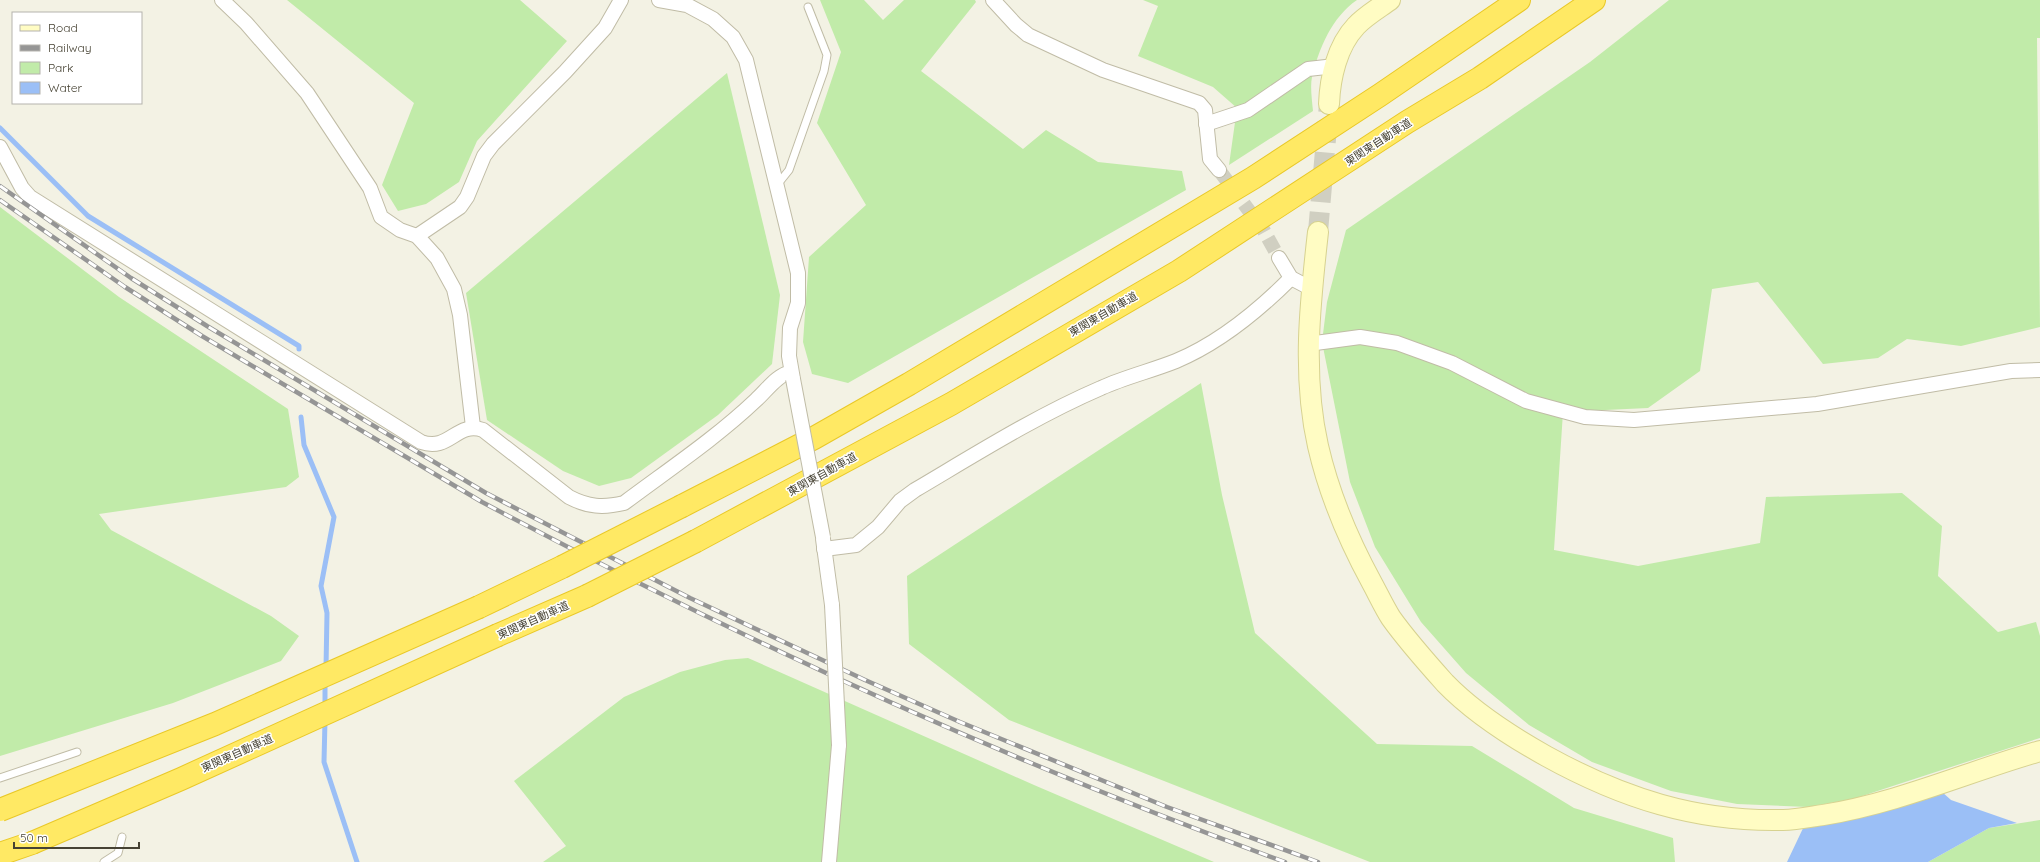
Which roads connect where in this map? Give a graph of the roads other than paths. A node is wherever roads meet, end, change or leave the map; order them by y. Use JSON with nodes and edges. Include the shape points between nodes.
{"nodes":[{"id":1,"x":222,"y":0,"type":"edge"},
{"id":2,"x":621,"y":0,"type":"edge"},
{"id":3,"x":659,"y":0,"type":"edge"},
{"id":4,"x":993,"y":0,"type":"edge"},
{"id":5,"x":1390,"y":0,"type":"edge"},
{"id":6,"x":1520,"y":0,"type":"edge"},
{"id":7,"x":1594,"y":0,"type":"edge"},
{"id":8,"x":808,"y":7,"type":"dead end"},
{"id":9,"x":1335,"y":66,"type":"junction"},
{"id":10,"x":1329,"y":104,"type":"tunnel mouth"},
{"id":11,"x":1206,"y":124,"type":"junction"},
{"id":12,"x":0,"y":147,"type":"edge"},
{"id":13,"x":1219,"y":170,"type":"tunnel mouth"},
{"id":14,"x":777,"y":185,"type":"junction"},
{"id":15,"x":1318,"y":232,"type":"tunnel mouth"},
{"id":16,"x":417,"y":236,"type":"junction"},
{"id":17,"x":1279,"y":258,"type":"tunnel mouth"},
{"id":18,"x":1291,"y":278,"type":"junction"},
{"id":19,"x":1312,"y":289,"type":"junction"},
{"id":20,"x":1308,"y":344,"type":"junction"},
{"id":21,"x":2040,"y":370,"type":"edge"},
{"id":22,"x":792,"y":376,"type":"junction"},
{"id":23,"x":473,"y":427,"type":"junction"},
{"id":24,"x":824,"y":543,"type":"junction"},
{"id":25,"x":2040,"y":751,"type":"edge"},
{"id":26,"x":77,"y":752,"type":"dead end"},
{"id":27,"x":0,"y":778,"type":"edge"},
{"id":28,"x":0,"y":810,"type":"edge"},
{"id":29,"x":122,"y":837,"type":"dead end"},
{"id":30,"x":0,"y":854,"type":"edge"},
{"id":31,"x":104,"y":862,"type":"edge"},
{"id":32,"x":829,"y":862,"type":"edge"}],
"edges":[{"from":1,"to":16,"type":"street","via":[[246,23],[307,93],[370,188],[381,217],[400,230]]},
{"from":2,"to":16,"type":"street","via":[[605,28],[493,144],[484,156],[467,197],[460,207]]},
{"from":3,"to":14,"type":"street","via":[[687,5],[713,19],[734,37],[746,60]]},
{"from":4,"to":11,"type":"street","via":[[1028,35],[1103,70],[1199,103],[1205,110]]},
{"from":5,"to":9,"type":"street","via":[[1355,27],[1342,47]]},
{"from":6,"to":28,"type":"highway","bridge":true,"via":[[1240,186],[814,438],[479,607],[215,724]]},
{"from":7,"to":30,"type":"highway","name":"東関東自動車道","bridge":true,"via":[[1480,78],[1407,122],[1178,271],[951,404],[696,541],[587,596],[181,779],[32,843]]},
{"from":8,"to":14,"type":"lane","via":[[827,55],[824,71],[789,170]]},
{"from":9,"to":10,"type":"street"},
{"from":9,"to":11,"type":"street","via":[[1308,69],[1248,110]]},
{"from":11,"to":13,"type":"street","via":[[1210,158]]},
{"from":12,"to":23,"type":"street","via":[[22,188],[30,197],[421,442],[430,445],[441,443],[462,430]]},
{"from":14,"to":22,"type":"street","via":[[798,273],[798,303],[790,328],[789,356]]},
{"from":15,"to":19,"type":"street"},
{"from":16,"to":23,"type":"street","via":[[437,258],[454,288],[460,315]]},
{"from":17,"to":18,"type":"street"},
{"from":18,"to":19,"type":"street"},
{"from":18,"to":24,"type":"street","via":[[1230,330],[1200,349],[1102,388],[1049,413],[915,490],[900,501],[878,527],[856,545]]},
{"from":19,"to":20,"type":"street"},
{"from":20,"to":21,"type":"street","via":[[1360,337],[1397,343],[1452,363],[1526,401],[1585,416],[1634,420],[1817,404],[2011,371]]},
{"from":20,"to":25,"type":"street","via":[[1318,444],[1332,498],[1390,617],[1446,684],[1490,721],[1529,746],[1609,788],[1646,802],[1722,818],[1780,820],[1845,811],[1899,798]]},
{"from":22,"to":23,"type":"street","via":[[782,374],[755,401],[706,442],[624,503],[609,506],[583,504],[569,497],[501,442],[483,430]]},
{"from":22,"to":24,"type":"street","bridge":true},
{"from":24,"to":32,"type":"street","bridge":true,"via":[[832,604],[839,745]]},
{"from":26,"to":27,"type":"lane"},
{"from":29,"to":31,"type":"lane","via":[[118,853]]}]}
